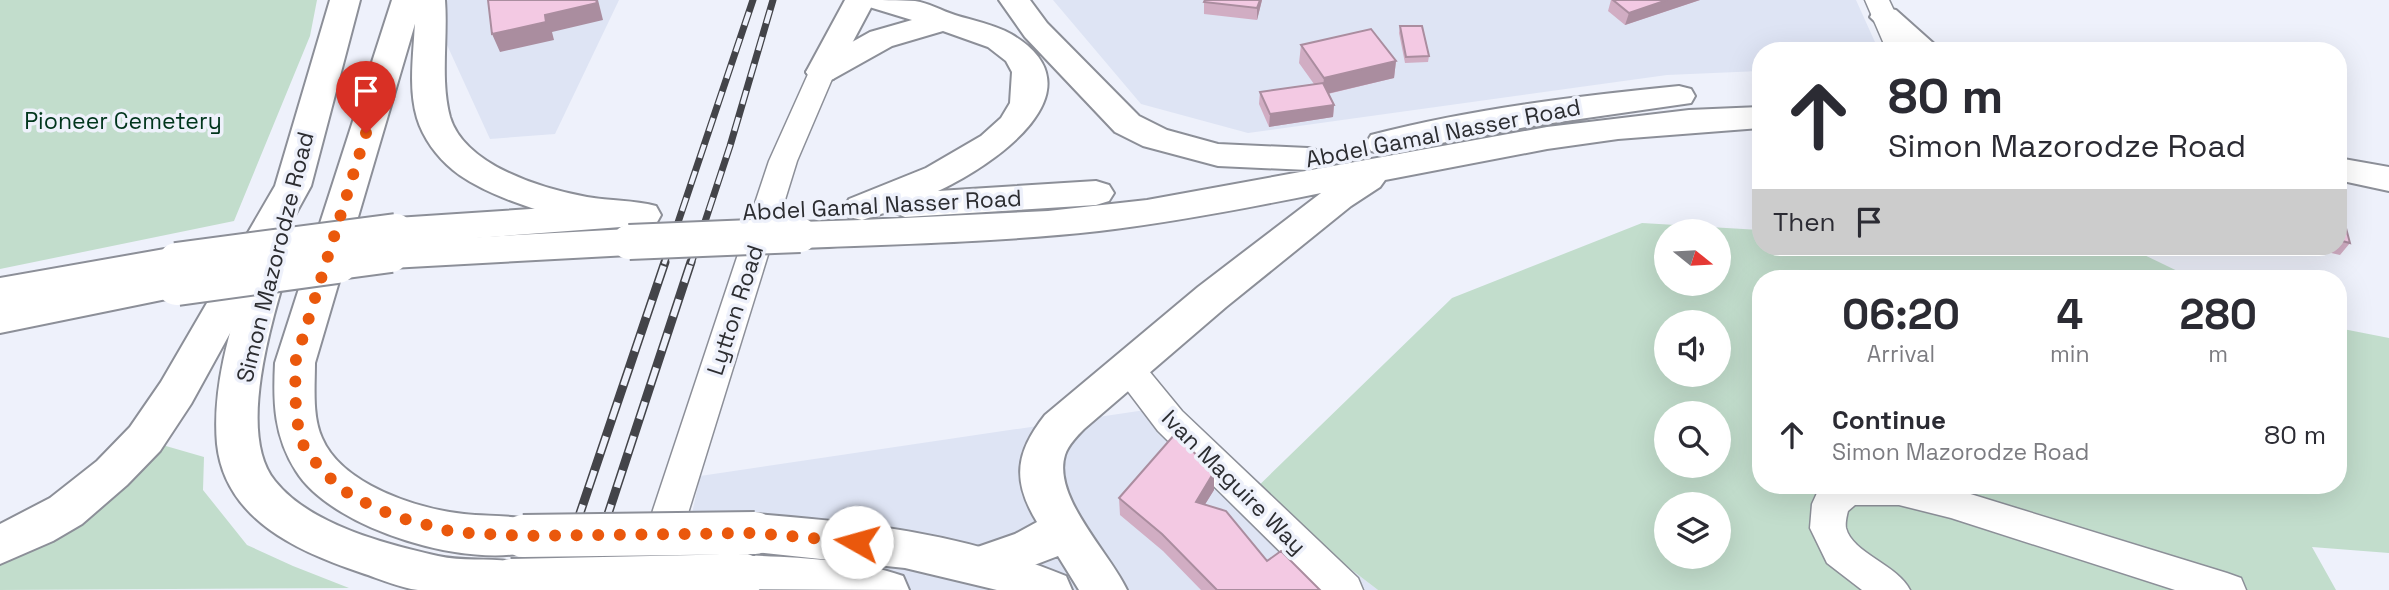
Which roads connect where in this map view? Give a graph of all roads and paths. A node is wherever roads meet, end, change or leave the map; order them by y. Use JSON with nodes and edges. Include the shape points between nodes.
{"nodes":[{"id":1,"x":345,"y":0,"type":"edge"},
{"id":2,"x":407,"y":0,"type":"edge"},
{"id":3,"x":430,"y":0,"type":"edge"},
{"id":4,"x":860,"y":0,"type":"edge"},
{"id":5,"x":877,"y":0,"type":"edge"},
{"id":6,"x":1014,"y":0,"type":"edge"},
{"id":7,"x":1881,"y":8,"type":"edge"},
{"id":8,"x":943,"y":21,"type":"junction"},
{"id":9,"x":1896,"y":42,"type":"edge"},
{"id":10,"x":1917,"y":42,"type":"edge"},
{"id":11,"x":822,"y":72,"type":"junction"},
{"id":12,"x":1752,"y":93,"type":"edge"},
{"id":13,"x":1752,"y":118,"type":"edge"},
{"id":14,"x":2347,"y":148,"type":"edge"},
{"id":15,"x":2389,"y":155,"type":"edge"},
{"id":16,"x":1308,"y":159,"type":"junction"},
{"id":17,"x":1381,"y":170,"type":"junction"},
{"id":18,"x":2347,"y":171,"type":"edge"},
{"id":19,"x":2389,"y":179,"type":"edge"},
{"id":20,"x":293,"y":186,"type":"junction"},
{"id":21,"x":862,"y":208,"type":"junction"},
{"id":22,"x":806,"y":222,"type":"junction"},
{"id":23,"x":633,"y":224,"type":"junction"},
{"id":24,"x":1,"y":311,"type":"edge"},
{"id":25,"x":1128,"y":369,"type":"junction"},
{"id":26,"x":1842,"y":494,"type":"edge"},
{"id":27,"x":1915,"y":494,"type":"edge"},
{"id":28,"x":1064,"y":530,"type":"junction"},
{"id":29,"x":0,"y":545,"type":"edge"},
{"id":30,"x":750,"y":554,"type":"junction"},
{"id":31,"x":982,"y":565,"type":"junction"},
{"id":32,"x":430,"y":584,"type":"edge"},
{"id":33,"x":651,"y":590,"type":"edge"},
{"id":34,"x":886,"y":590,"type":"edge"},
{"id":35,"x":1049,"y":590,"type":"edge"},
{"id":36,"x":1104,"y":590,"type":"edge"},
{"id":37,"x":1344,"y":590,"type":"edge"},
{"id":38,"x":1891,"y":590,"type":"edge"},
{"id":39,"x":2227,"y":590,"type":"edge"}],
"edges":[{"from":1,"to":20,"type":"main road","name":"Simon Mazorodze Road"},
{"from":2,"to":30,"type":"main road","name":"Simon Mazorodze Road","bridge":true,"via":[[295,363],[302,443],[321,470],[351,496],[394,516],[453,532]]},
{"from":3,"to":23,"type":"main road","via":[[434,118],[454,153],[487,177]]},
{"from":4,"to":11,"type":"main road","name":"Lytton Road"},
{"from":5,"to":8,"type":"main road"},
{"from":6,"to":16,"type":"main road","via":[[1036,30],[1127,124],[1155,138],[1218,155]]},
{"from":7,"to":9,"type":"street"},
{"from":7,"to":10,"type":"main road"},
{"from":8,"to":11,"type":"main road","via":[[881,39]]},
{"from":8,"to":21,"type":"main road","via":[[992,36],[1021,57],[1029,71],[1029,100],[1006,131],[978,156],[920,187]]},
{"from":11,"to":33,"type":"street","name":"Lytton Road","via":[[783,161],[671,510]]},
{"from":12,"to":16,"type":"main road","name":"Abdel Gamal Nasser Road","via":[[1577,106]]},
{"from":13,"to":17,"type":"main road","name":"Abdel Gamal Nasser Road","via":[[1599,131]]},
{"from":14,"to":15,"type":"main road"},
{"from":16,"to":21,"type":"main road","name":"Abdel Gamal Nasser Road","via":[[1073,196]]},
{"from":17,"to":22,"type":"main road","name":"Abdel Gamal Nasser Road","via":[[1118,217],[1024,227]]},
{"from":17,"to":25,"type":"main road","via":[[1212,297]]},
{"from":18,"to":19,"type":"main road"},
{"from":20,"to":29,"type":"main road","via":[[176,393],[145,439],[66,511]]},
{"from":20,"to":32,"type":"main road","name":"Simon Mazorodze Road","via":[[243,371],[239,448],[248,476],[266,502],[307,531]]},
{"from":21,"to":22,"type":"main road","name":"Abdel Gamal Nasser Road"},
{"from":22,"to":23,"type":"main road","name":"Abdel Gamal Nasser Road","bridge":true},
{"from":23,"to":24,"type":"main road","name":"Abdel Gamal Nasser Road","bridge":true,"via":[[394,243],[177,272]]},
{"from":25,"to":28,"type":"main road","via":[[1051,436],[1040,461],[1040,482]]},
{"from":25,"to":37,"type":"street","name":"Ivan Maguire Way","via":[[1170,421]]},
{"from":26,"to":38,"type":"street","via":[[1830,504],[1828,528],[1840,552]]},
{"from":27,"to":39,"type":"street"},
{"from":28,"to":31,"type":"main road","via":[[1029,549]]},
{"from":28,"to":36,"type":"main road"},
{"from":30,"to":31,"type":"main road","via":[[830,539]]},
{"from":30,"to":32,"type":"main road","name":"Simon Mazorodze Road","bridge":true,"via":[[511,580]]},
{"from":30,"to":34,"type":"main road","via":[[833,581]]},
{"from":31,"to":35,"type":"main road"}]}
